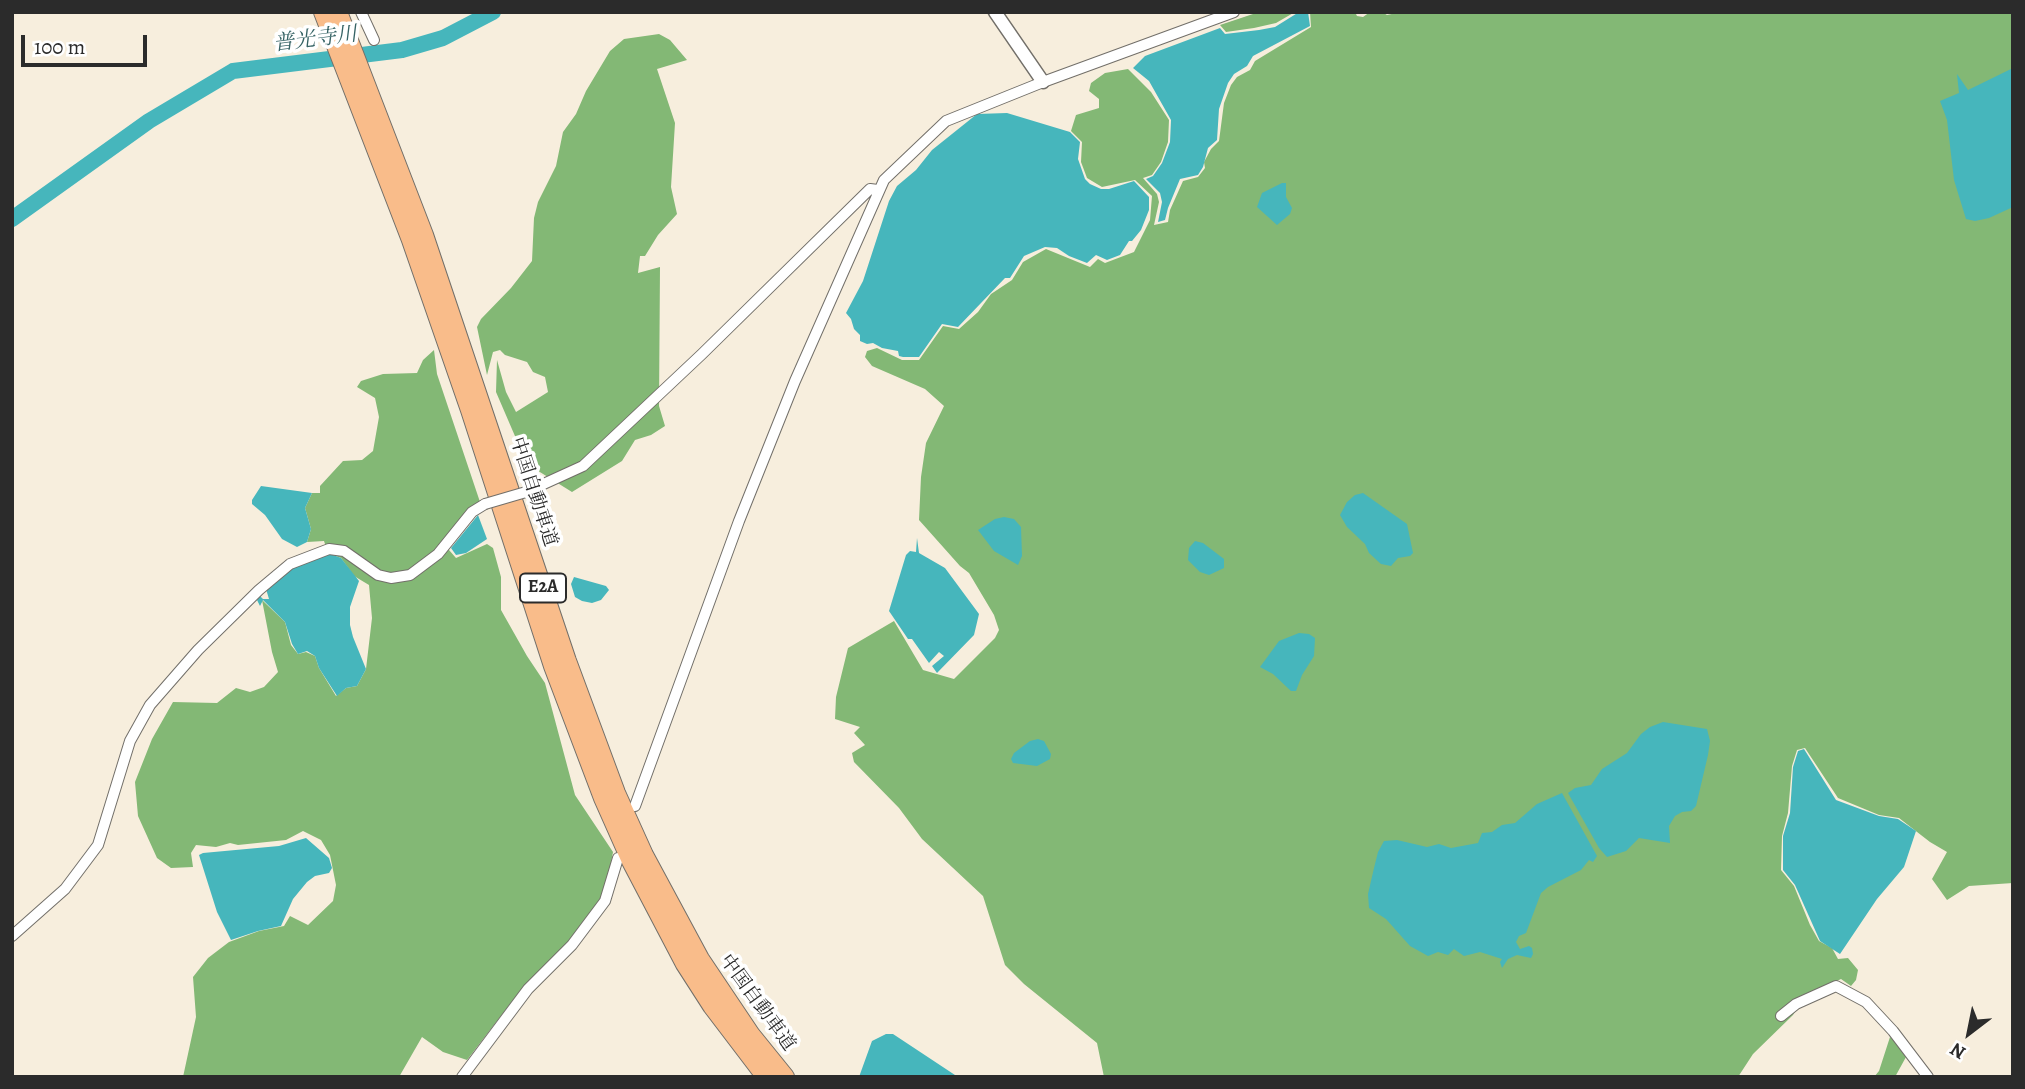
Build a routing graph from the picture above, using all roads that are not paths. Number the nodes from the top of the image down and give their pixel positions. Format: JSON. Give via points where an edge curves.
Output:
{"nodes":[{"id":1,"x":323,"y":12,"type":"edge"},
{"id":2,"x":338,"y":12,"type":"edge"},
{"id":3,"x":361,"y":12,"type":"edge"},
{"id":4,"x":995,"y":12,"type":"edge"},
{"id":5,"x":1234,"y":12,"type":"edge"},
{"id":6,"x":339,"y":34,"type":"junction"},
{"id":7,"x":374,"y":40,"type":"dead end"},
{"id":8,"x":353,"y":70,"type":"junction"},
{"id":9,"x":1043,"y":82,"type":"junction"},
{"id":10,"x":878,"y":190,"type":"junction"},
{"id":11,"x":635,"y":806,"type":"dead end"},
{"id":12,"x":618,"y":858,"type":"dead end"},
{"id":13,"x":12,"y":936,"type":"edge"},
{"id":14,"x":1781,"y":1016,"type":"dead end"},
{"id":15,"x":462,"y":1077,"type":"edge"},
{"id":16,"x":766,"y":1077,"type":"edge"},
{"id":17,"x":785,"y":1077,"type":"edge"},
{"id":18,"x":1928,"y":1077,"type":"edge"}],
"edges":[{"from":1,"to":6,"type":"highway","name":"中国自動車道","number":"E2A"},
{"from":2,"to":6,"type":"highway","name":"中国自動車道","number":"E2A"},
{"from":3,"to":7,"type":"street"},
{"from":4,"to":9,"type":"street"},
{"from":5,"to":9,"type":"street"},
{"from":6,"to":8,"type":"highway","name":"中国自動車道","number":"E2A"},
{"from":8,"to":16,"type":"highway","name":"中国自動車道","number":"E2A","via":[[553,666],[603,798],[685,964]]},
{"from":8,"to":17,"type":"highway","name":"中国自動車道","number":"E2A","via":[[450,309],[567,662],[616,793],[700,959]]},
{"from":9,"to":10,"type":"street","via":[[946,121]]},
{"from":10,"to":11,"type":"street","via":[[739,521]]},
{"from":10,"to":13,"type":"street","bridge":true,"via":[[870,188],[583,466],[472,512],[438,554],[410,575],[378,575],[344,551],[329,549],[290,565],[259,590],[150,705],[126,753],[98,845],[65,889]]},
{"from":12,"to":15,"type":"street","via":[[605,901],[572,945],[528,989]]},
{"from":14,"to":18,"type":"street","via":[[1836,986],[1866,1002]]}]}
